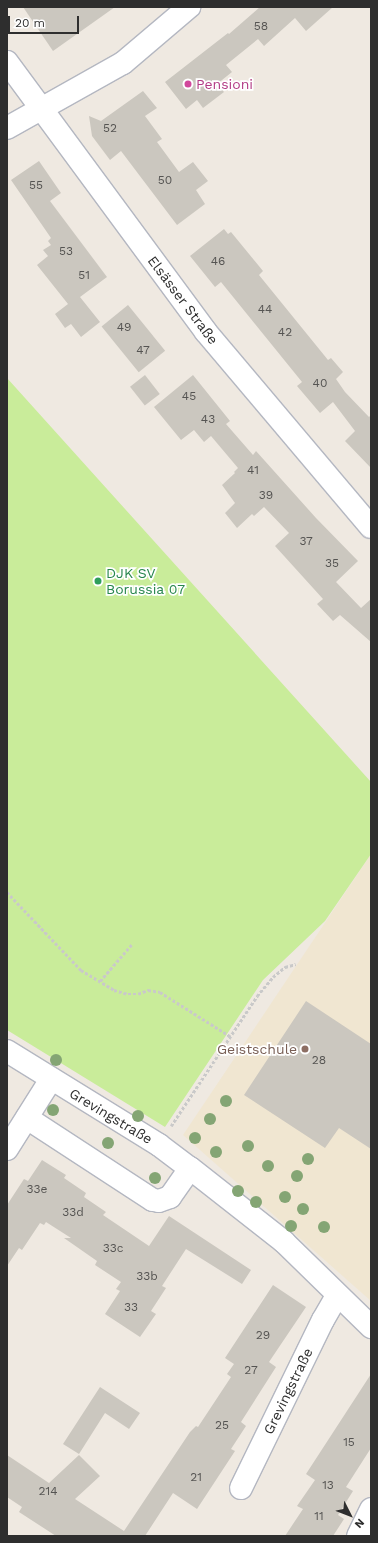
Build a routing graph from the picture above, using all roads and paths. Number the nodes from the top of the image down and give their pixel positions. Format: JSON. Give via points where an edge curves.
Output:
{"nodes":[{"id":1,"x":189,"y":7,"type":"edge"},
{"id":2,"x":7,"y":62,"type":"edge"},
{"id":3,"x":41,"y":110,"type":"junction"},
{"id":4,"x":7,"y":128,"type":"edge"},
{"id":5,"x":369,"y":522,"type":"edge"},
{"id":6,"x":7,"y":892,"type":"edge"},
{"id":7,"x":132,"y":944,"type":"dead end"},
{"id":8,"x":296,"y":964,"type":"dead end"},
{"id":9,"x":100,"y":981,"type":"junction"},
{"id":10,"x":230,"y":1036,"type":"junction"},
{"id":11,"x":7,"y":1051,"type":"edge"},
{"id":12,"x":51,"y":1079,"type":"junction"},
{"id":13,"x":27,"y":1118,"type":"junction"},
{"id":14,"x":159,"y":1145,"type":"junction"},
{"id":15,"x":7,"y":1149,"type":"edge"},
{"id":16,"x":190,"y":1168,"type":"junction"},
{"id":17,"x":337,"y":1296,"type":"junction"},
{"id":18,"x":371,"y":1327,"type":"edge"},
{"id":19,"x":242,"y":1488,"type":"dead end"},
{"id":20,"x":371,"y":1509,"type":"edge"},
{"id":21,"x":358,"y":1536,"type":"edge"}],
"edges":[{"from":1,"to":3,"type":"street","via":[[123,63]]},
{"from":2,"to":3,"type":"street","name":"Elsässer Straße"},
{"from":3,"to":4,"type":"street"},
{"from":3,"to":5,"type":"street","name":"Elsässer Straße","via":[[206,332]]},
{"from":6,"to":9,"type":"path","via":[[82,970]]},
{"from":7,"to":9,"type":"path"},
{"from":8,"to":10,"type":"path","via":[[273,977]]},
{"from":9,"to":10,"type":"path","via":[[114,990],[128,994],[148,990],[160,992]]},
{"from":10,"to":14,"type":"path"},
{"from":11,"to":12,"type":"street","name":"Grevingstraße"},
{"from":12,"to":13,"type":"street"},
{"from":12,"to":14,"type":"street","name":"Grevingstraße"},
{"from":13,"to":15,"type":"street"},
{"from":13,"to":16,"type":"street","via":[[153,1200],[159,1201],[170,1197]]},
{"from":14,"to":16,"type":"street","name":"Grevingstraße"},
{"from":16,"to":17,"type":"street","name":"Grevingstraße","via":[[284,1242]]},
{"from":17,"to":18,"type":"street","name":"Grevingstraße"},
{"from":17,"to":19,"type":"street","name":"Grevingstraße"},
{"from":20,"to":21,"type":"street"}]}
